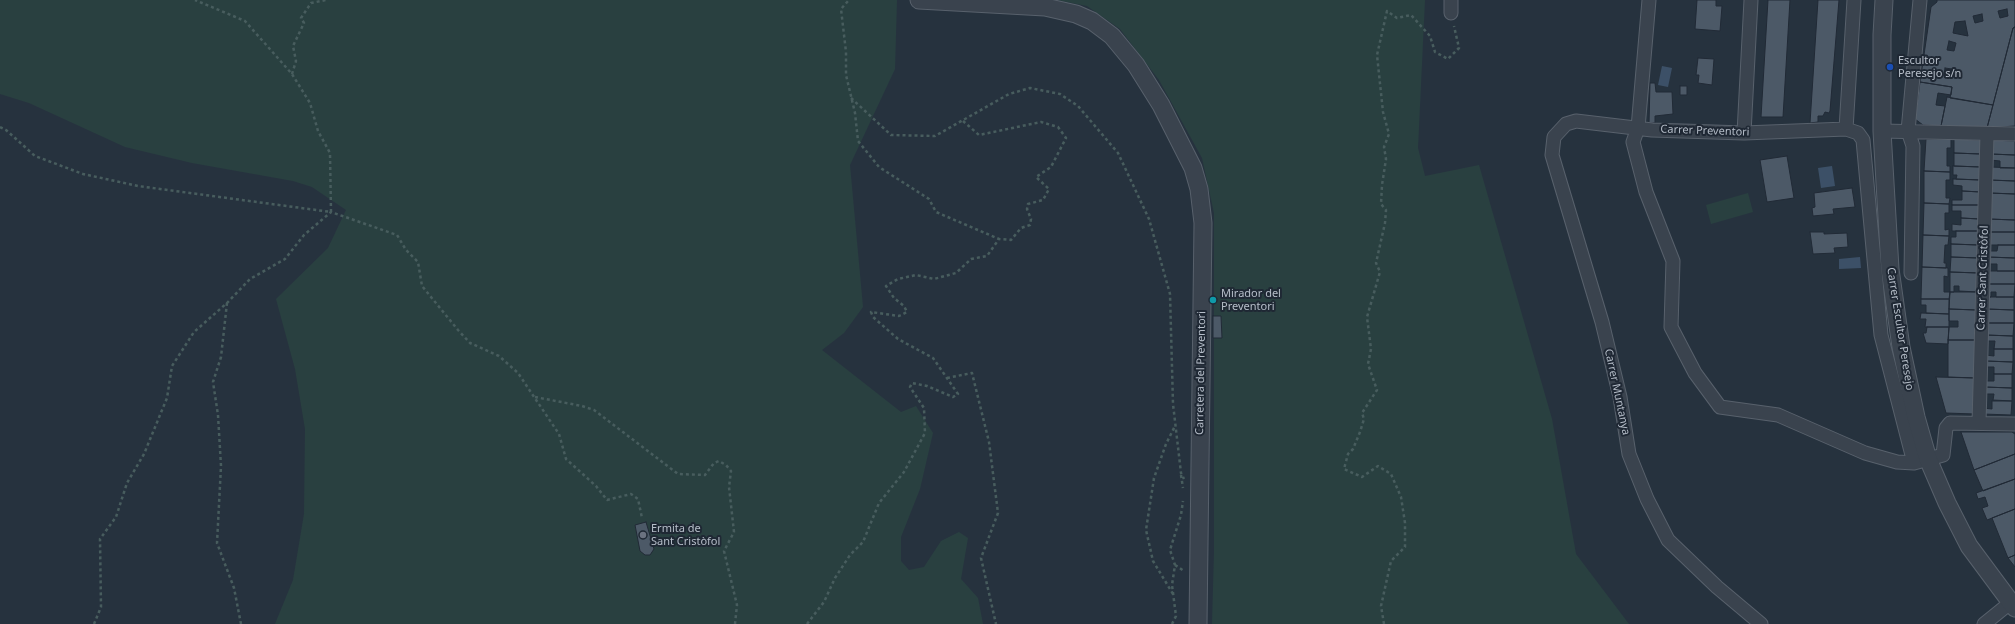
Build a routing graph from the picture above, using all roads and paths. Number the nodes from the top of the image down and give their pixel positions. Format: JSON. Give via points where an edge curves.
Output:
{"nodes":[{"id":1,"x":195,"y":0,"type":"edge"},
{"id":2,"x":326,"y":0,"type":"edge"},
{"id":3,"x":849,"y":0,"type":"edge"},
{"id":4,"x":919,"y":0,"type":"edge"},
{"id":5,"x":1649,"y":0,"type":"edge"},
{"id":6,"x":1751,"y":0,"type":"edge"},
{"id":7,"x":1854,"y":0,"type":"edge"},
{"id":8,"x":1920,"y":0,"type":"edge"},
{"id":9,"x":1888,"y":4,"type":"edge"},
{"id":10,"x":1451,"y":6,"type":"edge"},
{"id":11,"x":292,"y":74,"type":"junction"},
{"id":12,"x":851,"y":97,"type":"junction"},
{"id":13,"x":963,"y":121,"type":"junction"},
{"id":14,"x":1566,"y":124,"type":"joint"},
{"id":15,"x":0,"y":127,"type":"edge"},
{"id":16,"x":1638,"y":128,"type":"junction"},
{"id":17,"x":1852,"y":131,"type":"junction"},
{"id":18,"x":1882,"y":131,"type":"junction"},
{"id":19,"x":1908,"y":132,"type":"junction"},
{"id":20,"x":1744,"y":133,"type":"junction"},
{"id":21,"x":1987,"y":134,"type":"junction"},
{"id":22,"x":2015,"y":134,"type":"edge"},
{"id":23,"x":331,"y":212,"type":"junction"},
{"id":24,"x":999,"y":239,"type":"junction"},
{"id":25,"x":1911,"y":273,"type":"dead end"},
{"id":26,"x":227,"y":303,"type":"junction"},
{"id":27,"x":947,"y":378,"type":"junction"},
{"id":28,"x":534,"y":397,"type":"junction"},
{"id":29,"x":1979,"y":423,"type":"junction"},
{"id":30,"x":2015,"y":424,"type":"edge"},
{"id":31,"x":1175,"y":426,"type":"junction"},
{"id":32,"x":1921,"y":461,"type":"junction"},
{"id":33,"x":1180,"y":474,"type":"junction"},
{"id":34,"x":1199,"y":498,"type":"junction"},
{"id":35,"x":642,"y":518,"type":"dead end"},
{"id":36,"x":1173,"y":594,"type":"junction"},
{"id":37,"x":2013,"y":605,"type":"edge"},
{"id":38,"x":94,"y":624,"type":"edge"},
{"id":39,"x":241,"y":624,"type":"edge"},
{"id":40,"x":736,"y":624,"type":"edge"},
{"id":41,"x":807,"y":624,"type":"edge"},
{"id":42,"x":996,"y":624,"type":"edge"},
{"id":43,"x":1172,"y":624,"type":"edge"},
{"id":44,"x":1198,"y":624,"type":"edge"},
{"id":45,"x":1384,"y":624,"type":"edge"},
{"id":46,"x":1761,"y":624,"type":"edge"},
{"id":47,"x":1984,"y":624,"type":"edge"}],
"edges":[{"from":1,"to":11,"type":"path","via":[[245,21]]},
{"from":2,"to":11,"type":"path","via":[[311,3],[301,18],[304,23],[294,46],[296,61]]},
{"from":3,"to":12,"type":"path","via":[[841,9],[846,75]]},
{"from":4,"to":34,"type":"street","name":"Carretera del Preventori","via":[[1045,7],[1084,16],[1107,32],[1129,55],[1161,105],[1193,168],[1202,211]]},
{"from":5,"to":16,"type":"street"},
{"from":6,"to":20,"type":"street"},
{"from":7,"to":17,"type":"street"},
{"from":8,"to":19,"type":"street","name":"Carrer Escultor Peresejo"},
{"from":9,"to":18,"type":"street","name":"Carrer Escultor Peresejo"},
{"from":10,"to":45,"type":"path","via":[[1459,48],[1448,59],[1435,52],[1430,36],[1411,15],[1397,18],[1387,11],[1377,55],[1383,112],[1389,134],[1384,146],[1386,159],[1381,204],[1386,210],[1386,223],[1376,263],[1380,272],[1368,317],[1371,349],[1368,364],[1377,390],[1362,413],[1364,419],[1360,432],[1348,454],[1344,469],[1362,477],[1378,466],[1391,474],[1401,497],[1405,547],[1391,561],[1381,606]]},
{"from":11,"to":23,"type":"path","via":[[310,103],[318,130],[330,154]]},
{"from":12,"to":13,"type":"path","via":[[891,135],[935,136]]},
{"from":12,"to":24,"type":"path","via":[[858,141],[878,167],[929,199],[936,212]]},
{"from":13,"to":24,"type":"path","via":[[979,135],[1042,122],[1058,128],[1066,138],[1051,166],[1036,177],[1049,189],[1043,200],[1028,204],[1030,225],[1021,228],[1011,240]]},
{"from":13,"to":31,"type":"path","via":[[1009,94],[1030,88],[1046,90],[1060,94],[1078,106],[1118,153],[1149,219],[1170,294]]},
{"from":14,"to":16,"type":"street","name":"Carrer Preventori","via":[[1576,121]]},
{"from":14,"to":46,"type":"street","name":"Carrer Muntanya","via":[[1554,136],[1552,155],[1602,322],[1634,467],[1668,540],[1717,588]]},
{"from":15,"to":23,"type":"path","via":[[35,156],[83,174],[138,186]]},
{"from":16,"to":20,"type":"street","name":"Carrer Preventori"},
{"from":16,"to":32,"type":"street","via":[[1633,142],[1646,192],[1673,261],[1671,326],[1695,373],[1720,407],[1778,416],[1864,453],[1898,462]]},
{"from":17,"to":20,"type":"street","name":"Carrer Preventori"},
{"from":17,"to":32,"type":"street","name":"Carrer Escultor Peresejo","via":[[1863,140],[1881,335]]},
{"from":18,"to":19,"type":"street"},
{"from":18,"to":32,"type":"street","name":"Carrer Escultor Peresejo","via":[[1890,269],[1916,417]]},
{"from":19,"to":21,"type":"street"},
{"from":19,"to":25,"type":"street","name":"Carrer Escultor Peresejo","via":[[1913,146]]},
{"from":21,"to":22,"type":"street"},
{"from":21,"to":29,"type":"street","name":"Carrer Sant Cristòfol"},
{"from":23,"to":26,"type":"path","via":[[304,235],[285,259],[250,278]]},
{"from":23,"to":28,"type":"path","via":[[397,235],[406,250],[418,262],[422,286],[458,330],[470,343],[499,356],[518,373]]},
{"from":24,"to":27,"type":"path","via":[[987,256],[971,258],[956,273],[934,279],[916,275],[898,279],[886,286],[907,312],[898,316],[871,312],[873,317],[898,339],[933,358]]},
{"from":26,"to":38,"type":"path","via":[[194,332],[172,366],[167,398],[147,447],[126,483],[116,517],[100,539],[100,607]]},
{"from":26,"to":39,"type":"path","via":[[221,357],[213,382],[221,466],[217,543],[234,588]]},
{"from":27,"to":41,"type":"path","via":[[958,394],[953,396],[912,383],[910,387],[924,408],[925,433],[904,472],[879,503],[863,542],[850,556],[835,578],[824,602]]},
{"from":27,"to":42,"type":"path","via":[[972,374],[989,442],[998,513],[981,558]]},
{"from":28,"to":35,"type":"path","via":[[559,434],[566,459],[596,486],[607,500],[631,494],[638,499]]},
{"from":28,"to":40,"type":"path","via":[[594,410],[678,474],[705,475],[714,463],[719,461],[726,464],[731,471],[728,487],[734,532],[724,551],[737,605]]},
{"from":29,"to":30,"type":"street"},
{"from":29,"to":32,"type":"street","via":[[1950,423],[1946,428],[1943,455]]},
{"from":31,"to":33,"type":"path"},
{"from":31,"to":36,"type":"path","via":[[1154,478],[1146,530],[1153,560]]},
{"from":32,"to":37,"type":"street","name":"Carrer Escultor Peresejo","via":[[1969,546]]},
{"from":33,"to":34,"type":"path"},
{"from":33,"to":36,"type":"path","via":[[1184,493],[1170,550],[1175,565]]},
{"from":34,"to":44,"type":"street","name":"Carretera del Preventori"},
{"from":36,"to":43,"type":"path","via":[[1176,616]]},
{"from":37,"to":47,"type":"street"}]}
